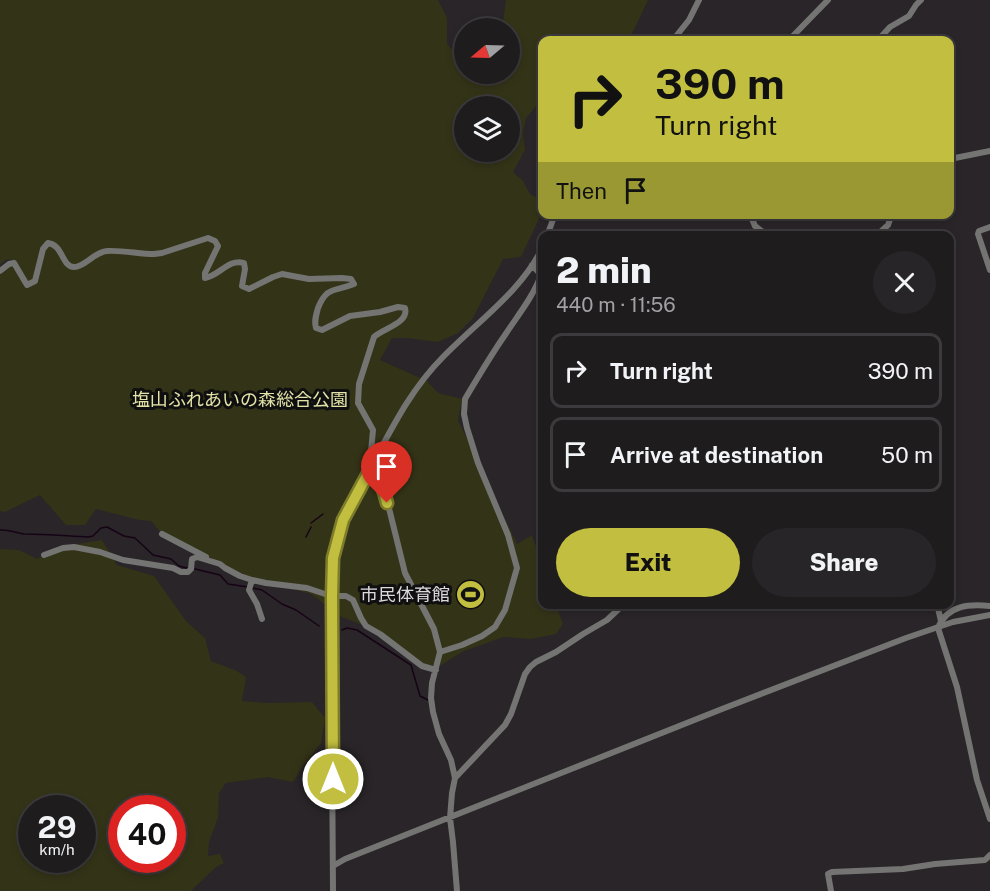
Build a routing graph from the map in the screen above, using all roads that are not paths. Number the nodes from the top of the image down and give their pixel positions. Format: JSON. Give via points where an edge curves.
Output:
{"nodes":[{"id":1,"x":699,"y":0,"type":"edge"},
{"id":2,"x":828,"y":0,"type":"edge"},
{"id":3,"x":921,"y":0,"type":"edge"},
{"id":4,"x":676,"y":36,"type":"edge"},
{"id":5,"x":793,"y":36,"type":"edge"},
{"id":6,"x":882,"y":36,"type":"edge"},
{"id":7,"x":990,"y":151,"type":"edge"},
{"id":8,"x":954,"y":158,"type":"edge"},
{"id":9,"x":752,"y":219,"type":"edge"},
{"id":10,"x":990,"y":227,"type":"edge"},
{"id":11,"x":762,"y":231,"type":"edge"},
{"id":12,"x":538,"y":255,"type":"edge"},
{"id":13,"x":532,"y":265,"type":"junction"},
{"id":14,"x":538,"y":270,"type":"edge"},
{"id":15,"x":990,"y":270,"type":"edge"},
{"id":16,"x":0,"y":271,"type":"edge"},
{"id":17,"x":538,"y":285,"type":"edge"},
{"id":18,"x":376,"y":458,"type":"junction"},
{"id":19,"x":371,"y":468,"type":"junction"},
{"id":20,"x":162,"y":534,"type":"dead end"},
{"id":21,"x":44,"y":555,"type":"dead end"},
{"id":22,"x":220,"y":564,"type":"junction"},
{"id":23,"x":251,"y":584,"type":"junction"},
{"id":24,"x":332,"y":596,"type":"junction"},
{"id":25,"x":990,"y":606,"type":"edge"},
{"id":26,"x":619,"y":609,"type":"edge"},
{"id":27,"x":938,"y":609,"type":"edge"},
{"id":28,"x":990,"y":615,"type":"edge"},
{"id":29,"x":262,"y":619,"type":"dead end"},
{"id":30,"x":939,"y":624,"type":"junction"},
{"id":31,"x":440,"y":652,"type":"junction"},
{"id":32,"x":436,"y":670,"type":"junction"},
{"id":33,"x":455,"y":778,"type":"junction"},
{"id":34,"x":450,"y":818,"type":"junction"},
{"id":35,"x":990,"y":819,"type":"edge"},
{"id":36,"x":990,"y":855,"type":"edge"},
{"id":37,"x":333,"y":866,"type":"junction"},
{"id":38,"x":333,"y":891,"type":"edge"},
{"id":39,"x":457,"y":891,"type":"edge"},
{"id":40,"x":831,"y":891,"type":"edge"}],
"edges":[{"from":1,"to":4,"type":"street"},
{"from":2,"to":5,"type":"street"},
{"from":3,"to":6,"type":"street","via":[[909,16]]},
{"from":7,"to":8,"type":"street"},
{"from":9,"to":11,"type":"street"},
{"from":10,"to":15,"type":"street","via":[[978,234]]},
{"from":12,"to":13,"type":"street"},
{"from":13,"to":14,"type":"street"},
{"from":13,"to":18,"type":"street","via":[[512,291],[421,381]]},
{"from":16,"to":18,"type":"street","via":[[14,263],[27,285],[35,281],[48,243],[56,246],[68,265],[76,267],[106,251],[162,253],[208,238],[218,246],[205,278],[238,261],[245,269],[242,286],[249,289],[282,274],[309,279],[351,279],[354,284],[323,297],[314,323],[316,328],[322,330],[350,316],[398,307],[406,310],[402,321],[374,337],[359,384],[358,403],[373,430],[371,452]]},
{"from":17,"to":31,"type":"street","via":[[464,406],[478,463],[508,535],[517,568],[505,610],[495,627]]},
{"from":18,"to":19,"type":"street"},
{"from":19,"to":24,"type":"street","via":[[340,530],[333,558]]},
{"from":19,"to":31,"type":"street","via":[[384,488],[405,573],[434,629]]},
{"from":20,"to":22,"type":"street"},
{"from":21,"to":22,"type":"street","via":[[74,547],[181,572],[188,572],[192,559],[197,557]]},
{"from":22,"to":23,"type":"street"},
{"from":23,"to":24,"type":"street","via":[[307,588]]},
{"from":23,"to":29,"type":"street"},
{"from":24,"to":32,"type":"street","via":[[352,600],[366,626],[422,666]]},
{"from":24,"to":37,"type":"street"},
{"from":25,"to":30,"type":"street","via":[[954,609]]},
{"from":26,"to":33,"type":"street","via":[[530,667],[505,725]]},
{"from":27,"to":30,"type":"street"},
{"from":28,"to":30,"type":"street"},
{"from":30,"to":34,"type":"street"},
{"from":30,"to":35,"type":"street"},
{"from":31,"to":32,"type":"street"},
{"from":32,"to":33,"type":"street","via":[[432,683],[433,712]]},
{"from":33,"to":34,"type":"street"},
{"from":34,"to":37,"type":"street"},
{"from":34,"to":39,"type":"street"},
{"from":36,"to":40,"type":"street","via":[[985,860],[903,869],[832,872],[828,874]]},
{"from":37,"to":38,"type":"street"}]}
